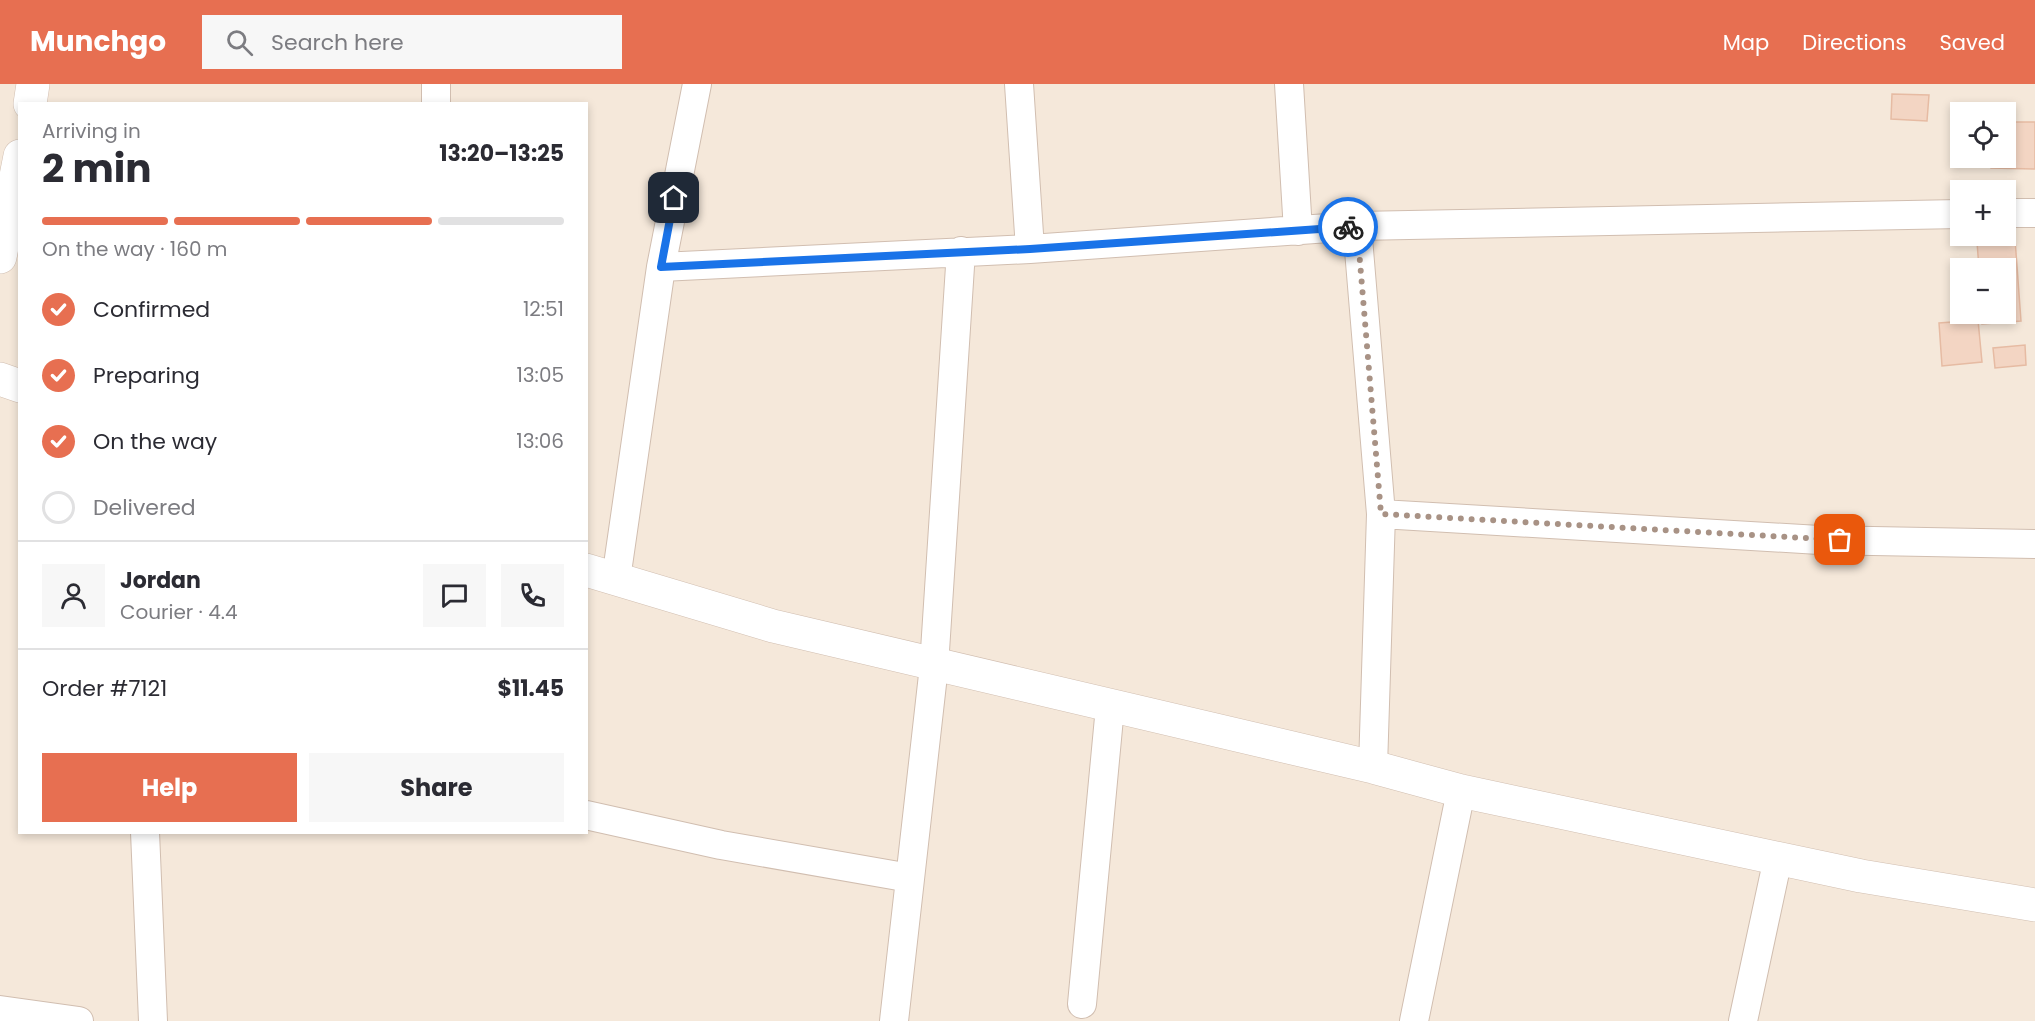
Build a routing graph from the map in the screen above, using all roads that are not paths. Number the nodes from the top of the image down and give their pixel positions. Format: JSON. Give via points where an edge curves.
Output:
{"nodes":[{"id":1,"x":33,"y":84,"type":"edge"},
{"id":2,"x":436,"y":84,"type":"edge"},
{"id":3,"x":697,"y":84,"type":"edge"},
{"id":4,"x":1019,"y":84,"type":"edge"},
{"id":5,"x":1288,"y":84,"type":"edge"},
{"id":6,"x":30,"y":102,"type":"edge"},
{"id":7,"x":436,"y":102,"type":"edge"},
{"id":8,"x":18,"y":166,"type":"edge"},
{"id":9,"x":2016,"y":213,"type":"edge"},
{"id":10,"x":2035,"y":213,"type":"edge"},
{"id":11,"x":1950,"y":214,"type":"edge"},
{"id":12,"x":1357,"y":226,"type":"junction"},
{"id":13,"x":1298,"y":231,"type":"junction"},
{"id":14,"x":1030,"y":249,"type":"junction"},
{"id":15,"x":961,"y":251,"type":"junction"},
{"id":16,"x":0,"y":257,"type":"edge"},
{"id":17,"x":661,"y":267,"type":"junction"},
{"id":18,"x":0,"y":379,"type":"edge"},
{"id":19,"x":18,"y":385,"type":"edge"},
{"id":20,"x":1381,"y":514,"type":"junction"},
{"id":21,"x":2035,"y":544,"type":"edge"},
{"id":22,"x":601,"y":574,"type":"edge"},
{"id":23,"x":934,"y":666,"type":"junction"},
{"id":24,"x":1110,"y":707,"type":"junction"},
{"id":25,"x":1373,"y":767,"type":"junction"},
{"id":26,"x":1461,"y":791,"type":"junction"},
{"id":27,"x":588,"y":815,"type":"edge"},
{"id":28,"x":146,"y":834,"type":"edge"},
{"id":29,"x":1778,"y":858,"type":"junction"},
{"id":30,"x":910,"y":878,"type":"junction"},
{"id":31,"x":2035,"y":905,"type":"edge"},
{"id":32,"x":1082,"y":1004,"type":"dead end"},
{"id":33,"x":0,"y":1010,"type":"edge"},
{"id":34,"x":79,"y":1021,"type":"edge"},
{"id":35,"x":153,"y":1021,"type":"edge"},
{"id":36,"x":894,"y":1021,"type":"edge"},
{"id":37,"x":1414,"y":1021,"type":"edge"},
{"id":38,"x":1743,"y":1021,"type":"edge"}],
"edges":[{"from":1,"to":6,"type":"street"},
{"from":2,"to":7,"type":"street"},
{"from":3,"to":17,"type":"street"},
{"from":4,"to":14,"type":"street"},
{"from":5,"to":13,"type":"street"},
{"from":8,"to":16,"type":"street"},
{"from":9,"to":10,"type":"street"},
{"from":11,"to":12,"type":"street"},
{"from":12,"to":13,"type":"street"},
{"from":12,"to":20,"type":"street"},
{"from":13,"to":14,"type":"street"},
{"from":14,"to":15,"type":"street"},
{"from":15,"to":17,"type":"street"},
{"from":15,"to":23,"type":"street"},
{"from":17,"to":22,"type":"street"},
{"from":18,"to":19,"type":"street"},
{"from":20,"to":21,"type":"street","via":[[1819,540]]},
{"from":20,"to":25,"type":"street"},
{"from":22,"to":23,"type":"street","via":[[773,626]]},
{"from":23,"to":24,"type":"street"},
{"from":23,"to":30,"type":"street"},
{"from":24,"to":25,"type":"street"},
{"from":24,"to":32,"type":"street"},
{"from":25,"to":26,"type":"street"},
{"from":26,"to":29,"type":"street"},
{"from":26,"to":37,"type":"street"},
{"from":27,"to":30,"type":"street","via":[[721,846]]},
{"from":28,"to":35,"type":"street"},
{"from":29,"to":31,"type":"street"},
{"from":29,"to":38,"type":"street"},
{"from":30,"to":36,"type":"street"},
{"from":33,"to":34,"type":"street"}]}
